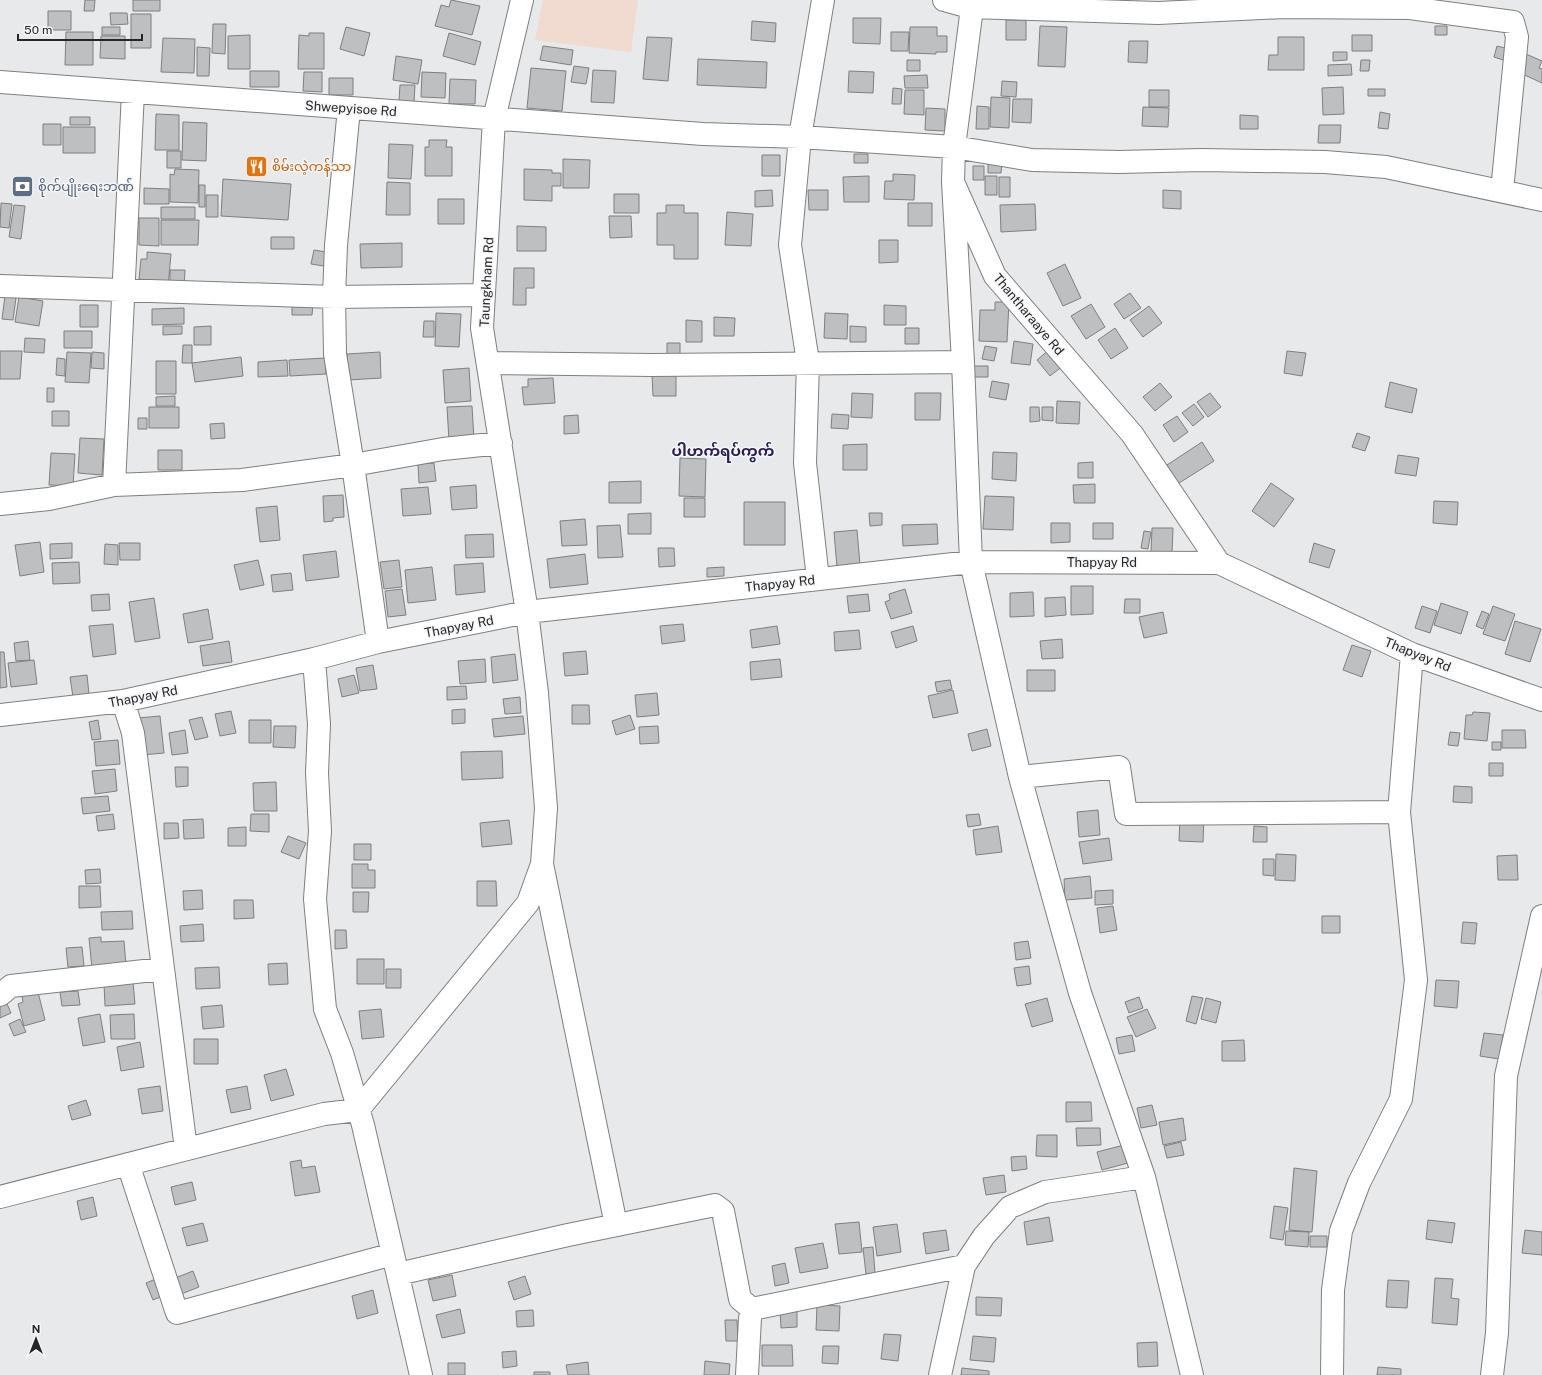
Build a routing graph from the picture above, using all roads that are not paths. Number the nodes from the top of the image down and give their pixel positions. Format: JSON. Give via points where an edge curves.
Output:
{"nodes":[{"id":1,"x":522,"y":0,"type":"edge"},
{"id":2,"x":823,"y":0,"type":"edge"},
{"id":3,"x":944,"y":0,"type":"edge"},
{"id":4,"x":973,"y":4,"type":"edge"},
{"id":5,"x":1220,"y":5,"type":"edge"},
{"id":6,"x":0,"y":82,"type":"edge"},
{"id":7,"x":133,"y":92,"type":"junction"},
{"id":8,"x":349,"y":108,"type":"junction"},
{"id":9,"x":494,"y":119,"type":"junction"},
{"id":10,"x":800,"y":137,"type":"junction"},
{"id":11,"x":954,"y":147,"type":"junction"},
{"id":12,"x":953,"y":182,"type":"junction"},
{"id":13,"x":1502,"y":192,"type":"junction"},
{"id":14,"x":1542,"y":200,"type":"edge"},
{"id":15,"x":0,"y":286,"type":"edge"},
{"id":16,"x":124,"y":291,"type":"junction"},
{"id":17,"x":484,"y":294,"type":"junction"},
{"id":18,"x":334,"y":297,"type":"junction"},
{"id":19,"x":808,"y":362,"type":"junction"},
{"id":20,"x":963,"y":362,"type":"junction"},
{"id":21,"x":488,"y":363,"type":"junction"},
{"id":22,"x":501,"y":443,"type":"junction"},
{"id":23,"x":353,"y":465,"type":"junction"},
{"id":24,"x":114,"y":485,"type":"junction"},
{"id":25,"x":0,"y":504,"type":"edge"},
{"id":26,"x":971,"y":562,"type":"junction"},
{"id":27,"x":1219,"y":563,"type":"junction"},
{"id":28,"x":818,"y":579,"type":"junction"},
{"id":29,"x":527,"y":612,"type":"junction"},
{"id":30,"x":378,"y":642,"type":"junction"},
{"id":31,"x":1412,"y":654,"type":"junction"},
{"id":32,"x":314,"y":659,"type":"junction"},
{"id":33,"x":1542,"y":700,"type":"edge"},
{"id":34,"x":123,"y":701,"type":"junction"},
{"id":35,"x":0,"y":715,"type":"edge"},
{"id":36,"x":1020,"y":777,"type":"junction"},
{"id":37,"x":1399,"y":812,"type":"junction"},
{"id":38,"x":542,"y":864,"type":"junction"},
{"id":39,"x":1542,"y":916,"type":"edge"},
{"id":40,"x":162,"y":969,"type":"junction"},
{"id":41,"x":0,"y":995,"type":"edge"},
{"id":42,"x":358,"y":1110,"type":"junction"},
{"id":43,"x":186,"y":1149,"type":"junction"},
{"id":44,"x":128,"y":1164,"type":"junction"},
{"id":45,"x":1144,"y":1177,"type":"junction"},
{"id":46,"x":0,"y":1197,"type":"edge"},
{"id":47,"x":616,"y":1225,"type":"junction"},
{"id":48,"x":395,"y":1264,"type":"junction"},
{"id":49,"x":964,"y":1266,"type":"junction"},
{"id":50,"x":752,"y":1309,"type":"junction"},
{"id":51,"x":421,"y":1375,"type":"edge"},
{"id":52,"x":747,"y":1375,"type":"edge"},
{"id":53,"x":940,"y":1375,"type":"edge"},
{"id":54,"x":1192,"y":1375,"type":"edge"},
{"id":55,"x":1332,"y":1375,"type":"edge"},
{"id":56,"x":1492,"y":1375,"type":"edge"}],
"edges":[{"from":1,"to":9,"type":"street","name":"Taungkham Rd"},
{"from":2,"to":10,"type":"street"},
{"from":3,"to":4,"type":"street"},
{"from":4,"to":5,"type":"street","via":[[1158,13]]},
{"from":4,"to":11,"type":"street","name":"Thantharaaye Rd"},
{"from":5,"to":13,"type":"street","via":[[1410,8],[1513,22],[1516,37]]},
{"from":6,"to":7,"type":"street","name":"Shwepyisoe Rd"},
{"from":7,"to":8,"type":"street","name":"Shwepyisoe Rd"},
{"from":7,"to":16,"type":"street"},
{"from":8,"to":9,"type":"street","name":"Shwepyisoe Rd"},
{"from":8,"to":18,"type":"street","via":[[336,244]]},
{"from":9,"to":10,"type":"street","name":"Shwepyisoe Rd","via":[[703,134]]},
{"from":9,"to":17,"type":"street","name":"Taungkham Rd"},
{"from":10,"to":11,"type":"street","name":"Shwepyisoe Rd"},
{"from":10,"to":19,"type":"street","via":[[790,245]]},
{"from":11,"to":12,"type":"street","name":"Thantharaaye Rd"},
{"from":11,"to":13,"type":"street","name":"Shwepyisoe Rd","via":[[1032,160],[1325,162],[1386,167]]},
{"from":12,"to":20,"type":"street"},
{"from":12,"to":27,"type":"street","name":"Thantharaaye Rd","via":[[995,276],[1132,434]]},
{"from":13,"to":14,"type":"street","name":"Shwepyisoe Rd"},
{"from":15,"to":16,"type":"street"},
{"from":16,"to":18,"type":"street"},
{"from":16,"to":24,"type":"street"},
{"from":17,"to":18,"type":"street"},
{"from":17,"to":21,"type":"street","name":"Taungkham Rd","via":[[482,328]]},
{"from":18,"to":23,"type":"street","via":[[335,354]]},
{"from":19,"to":20,"type":"street"},
{"from":19,"to":21,"type":"street","via":[[652,365]]},
{"from":19,"to":28,"type":"street","via":[[805,463]]},
{"from":20,"to":26,"type":"street"},
{"from":21,"to":22,"type":"street","name":"Taungkham Rd"},
{"from":22,"to":23,"type":"street","via":[[443,449]]},
{"from":22,"to":29,"type":"street","name":"Taungkham Rd"},
{"from":23,"to":24,"type":"street","via":[[242,480]]},
{"from":23,"to":30,"type":"street"},
{"from":24,"to":25,"type":"street","via":[[49,500]]},
{"from":26,"to":27,"type":"street","name":"Thapyay Rd"},
{"from":26,"to":28,"type":"street","name":"Thapyay Rd"},
{"from":26,"to":36,"type":"street"},
{"from":27,"to":31,"type":"street","name":"Thapyay Rd"},
{"from":28,"to":29,"type":"street","name":"Thapyay Rd"},
{"from":29,"to":30,"type":"street","name":"Thapyay Rd"},
{"from":29,"to":38,"type":"street","name":"Taungkham Rd","via":[[537,693],[546,808]]},
{"from":30,"to":32,"type":"street","name":"Thapyay Rd"},
{"from":31,"to":33,"type":"street","name":"Thapyay Rd"},
{"from":31,"to":37,"type":"street"},
{"from":32,"to":34,"type":"street","name":"Thapyay Rd"},
{"from":32,"to":42,"type":"street","via":[[319,724],[317,773],[320,831],[315,899],[319,957],[325,1009],[342,1053]]},
{"from":34,"to":35,"type":"street","name":"Thapyay Rd"},
{"from":34,"to":40,"type":"street","via":[[133,733]]},
{"from":36,"to":37,"type":"street","via":[[1120,767],[1126,814]]},
{"from":36,"to":45,"type":"street","via":[[1080,993]]},
{"from":37,"to":55,"type":"street","via":[[1416,980],[1401,1098],[1359,1183],[1341,1231],[1333,1290]]},
{"from":38,"to":42,"type":"street","via":[[528,903]]},
{"from":38,"to":47,"type":"street"},
{"from":39,"to":56,"type":"street","via":[[1506,1076],[1497,1333]]},
{"from":40,"to":41,"type":"street","via":[[11,986]]},
{"from":40,"to":43,"type":"street"},
{"from":42,"to":43,"type":"street","via":[[324,1114]]},
{"from":42,"to":48,"type":"street"},
{"from":43,"to":44,"type":"street"},
{"from":44,"to":46,"type":"street"},
{"from":44,"to":48,"type":"street","via":[[177,1313]]},
{"from":45,"to":49,"type":"street","via":[[1045,1192],[1010,1206],[984,1236]]},
{"from":45,"to":54,"type":"street"},
{"from":47,"to":48,"type":"street"},
{"from":47,"to":50,"type":"street","via":[[715,1205],[723,1211],[740,1299]]},
{"from":48,"to":51,"type":"street"},
{"from":49,"to":50,"type":"street"},
{"from":49,"to":53,"type":"street"},
{"from":50,"to":52,"type":"street"}]}
